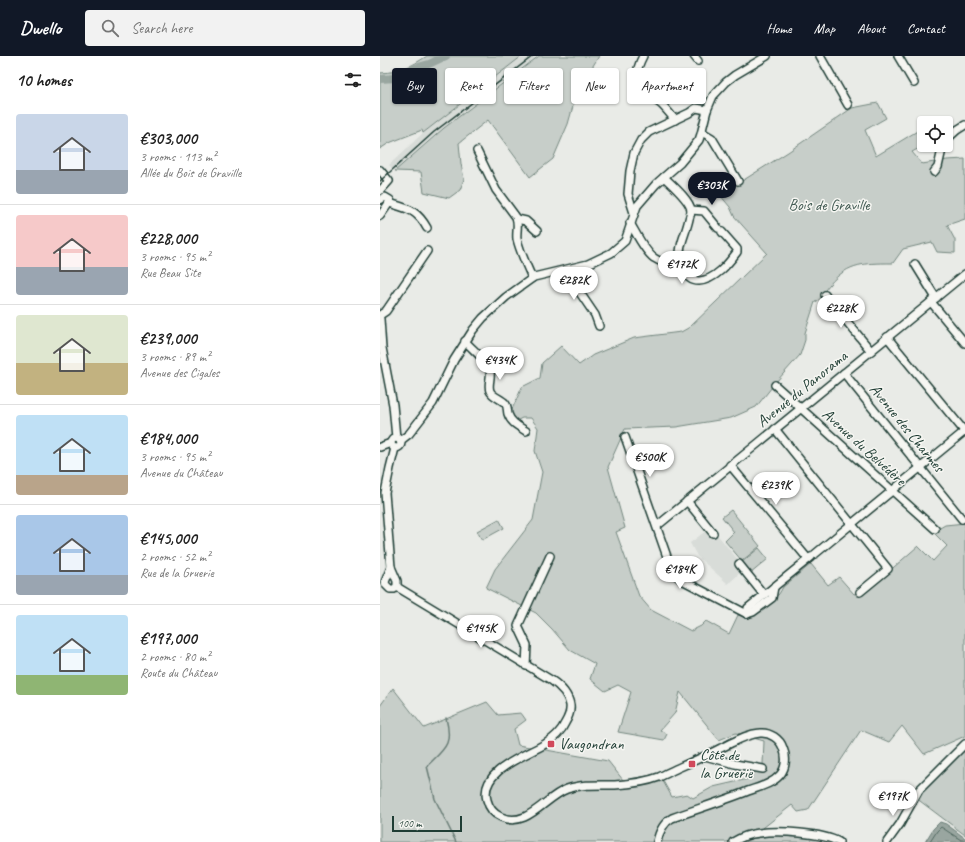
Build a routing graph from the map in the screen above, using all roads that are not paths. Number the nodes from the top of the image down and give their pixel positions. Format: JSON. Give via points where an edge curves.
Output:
{"nodes":[{"id":1,"x":643,"y":56,"type":"edge"},
{"id":2,"x":767,"y":56,"type":"edge"},
{"id":3,"x":820,"y":56,"type":"edge"},
{"id":4,"x":898,"y":56,"type":"edge"},
{"id":5,"x":914,"y":83,"type":"dead end"},
{"id":6,"x":848,"y":105,"type":"dead end"},
{"id":7,"x":707,"y":110,"type":"junction"},
{"id":8,"x":675,"y":120,"type":"junction"},
{"id":9,"x":965,"y":125,"type":"edge"},
{"id":10,"x":702,"y":132,"type":"junction"},
{"id":11,"x":953,"y":134,"type":"edge"},
{"id":12,"x":477,"y":151,"type":"dead end"},
{"id":13,"x":941,"y":152,"type":"edge"},
{"id":14,"x":380,"y":170,"type":"edge"},
{"id":15,"x":934,"y":172,"type":"dead end"},
{"id":16,"x":664,"y":177,"type":"junction"},
{"id":17,"x":738,"y":180,"type":"dead end"},
{"id":18,"x":380,"y":191,"type":"edge"},
{"id":19,"x":380,"y":200,"type":"edge"},
{"id":20,"x":389,"y":203,"type":"junction"},
{"id":21,"x":691,"y":210,"type":"junction"},
{"id":22,"x":634,"y":213,"type":"junction"},
{"id":23,"x":380,"y":216,"type":"edge"},
{"id":24,"x":517,"y":219,"type":"junction"},
{"id":25,"x":630,"y":223,"type":"junction"},
{"id":26,"x":427,"y":228,"type":"dead end"},
{"id":27,"x":537,"y":232,"type":"dead end"},
{"id":28,"x":428,"y":251,"type":"dead end"},
{"id":29,"x":915,"y":264,"type":"dead end"},
{"id":30,"x":682,"y":266,"type":"junction"},
{"id":31,"x":570,"y":269,"type":"junction"},
{"id":32,"x":965,"y":274,"type":"edge"},
{"id":33,"x":532,"y":278,"type":"junction"},
{"id":34,"x":825,"y":295,"type":"dead end"},
{"id":35,"x":934,"y":300,"type":"junction"},
{"id":36,"x":380,"y":315,"type":"edge"},
{"id":37,"x":380,"y":319,"type":"edge"},
{"id":38,"x":599,"y":326,"type":"dead end"},
{"id":39,"x":887,"y":338,"type":"junction"},
{"id":40,"x":465,"y":342,"type":"junction"},
{"id":41,"x":965,"y":343,"type":"edge"},
{"id":42,"x":871,"y":351,"type":"junction"},
{"id":43,"x":844,"y":373,"type":"junction"},
{"id":44,"x":775,"y":385,"type":"dead end"},
{"id":45,"x":801,"y":408,"type":"junction"},
{"id":46,"x":775,"y":429,"type":"junction"},
{"id":47,"x":526,"y":431,"type":"dead end"},
{"id":48,"x":965,"y":431,"type":"edge"},
{"id":49,"x":625,"y":437,"type":"dead end"},
{"id":50,"x":396,"y":442,"type":"junction"},
{"id":51,"x":380,"y":447,"type":"edge"},
{"id":52,"x":730,"y":465,"type":"junction"},
{"id":53,"x":921,"y":467,"type":"junction"},
{"id":54,"x":892,"y":490,"type":"junction"},
{"id":55,"x":687,"y":502,"type":"junction"},
{"id":56,"x":962,"y":519,"type":"dead end"},
{"id":57,"x":852,"y":524,"type":"junction"},
{"id":58,"x":657,"y":526,"type":"junction"},
{"id":59,"x":935,"y":529,"type":"dead end"},
{"id":60,"x":713,"y":533,"type":"dead end"},
{"id":61,"x":550,"y":556,"type":"dead end"},
{"id":62,"x":812,"y":557,"type":"junction"},
{"id":63,"x":739,"y":564,"type":"dead end"},
{"id":64,"x":391,"y":567,"type":"junction"},
{"id":65,"x":384,"y":582,"type":"edge"},
{"id":66,"x":397,"y":583,"type":"junction"},
{"id":67,"x":774,"y":588,"type":"junction"},
{"id":68,"x":860,"y":592,"type":"dead end"},
{"id":69,"x":764,"y":595,"type":"junction"},
{"id":70,"x":746,"y":614,"type":"junction"},
{"id":71,"x":526,"y":666,"type":"junction"},
{"id":72,"x":965,"y":744,"type":"edge"},
{"id":73,"x":705,"y":756,"type":"junction"},
{"id":74,"x":763,"y":769,"type":"dead end"},
{"id":75,"x":657,"y":842,"type":"edge"},
{"id":76,"x":733,"y":842,"type":"edge"},
{"id":77,"x":839,"y":842,"type":"edge"},
{"id":78,"x":887,"y":842,"type":"edge"}],
"edges":[{"from":1,"to":8,"type":"street","via":[[637,70],[636,81],[639,88],[663,106]]},
{"from":2,"to":7,"type":"street","via":[[726,82],[713,96]]},
{"from":3,"to":6,"type":"street"},
{"from":4,"to":5,"type":"street"},
{"from":7,"to":8,"type":"street","via":[[696,108]]},
{"from":7,"to":10,"type":"street"},
{"from":8,"to":22,"type":"street","via":[[650,132],[641,140],[634,153],[628,194]]},
{"from":9,"to":11,"type":"street"},
{"from":10,"to":16,"type":"street","via":[[680,163]]},
{"from":10,"to":17,"type":"street","via":[[712,138]]},
{"from":12,"to":24,"type":"street","via":[[496,190]]},
{"from":13,"to":15,"type":"street","via":[[938,167]]},
{"from":14,"to":18,"type":"street","via":[[389,181]]},
{"from":16,"to":21,"type":"street","via":[[688,202]]},
{"from":16,"to":22,"type":"street","via":[[642,200]]},
{"from":19,"to":20,"type":"street","via":[[387,197]]},
{"from":20,"to":23,"type":"street"},
{"from":20,"to":26,"type":"street","via":[[414,211],[422,218]]},
{"from":21,"to":30,"type":"street","via":[[680,247],[679,260]]},
{"from":21,"to":30,"type":"street","via":[[704,211],[737,252],[710,279],[694,281],[685,274]]},
{"from":22,"to":25,"type":"street"},
{"from":24,"to":27,"type":"street","via":[[526,221]]},
{"from":24,"to":33,"type":"street","via":[[518,244]]},
{"from":25,"to":30,"type":"street","via":[[655,258]]},
{"from":25,"to":31,"type":"street","via":[[625,241],[611,253]]},
{"from":28,"to":36,"type":"street","via":[[386,311]]},
{"from":29,"to":35,"type":"street"},
{"from":31,"to":33,"type":"street"},
{"from":31,"to":38,"type":"street","via":[[574,284],[595,315]]},
{"from":32,"to":35,"type":"street","name":"Avenue du Panorama"},
{"from":33,"to":40,"type":"street","via":[[483,318]]},
{"from":34,"to":42,"type":"street"},
{"from":35,"to":39,"type":"street","name":"Avenue du Panorama"},
{"from":35,"to":41,"type":"street"},
{"from":37,"to":50,"type":"street"},
{"from":39,"to":42,"type":"street","name":"Avenue du Panorama"},
{"from":39,"to":48,"type":"street"},
{"from":40,"to":47,"type":"street","via":[[489,368],[491,393],[507,406],[514,424]]},
{"from":40,"to":50,"type":"street","via":[[433,403],[409,434]]},
{"from":42,"to":43,"type":"street","name":"Avenue du Panorama"},
{"from":43,"to":45,"type":"street","name":"Avenue du Panorama"},
{"from":43,"to":53,"type":"street","name":"Avenue des Charmes"},
{"from":44,"to":45,"type":"street","name":"Avenue du Belvédère"},
{"from":45,"to":46,"type":"street","name":"Avenue du Panorama"},
{"from":45,"to":54,"type":"street","name":"Avenue du Belvédère"},
{"from":46,"to":52,"type":"street","name":"Avenue du Panorama"},
{"from":46,"to":57,"type":"street"},
{"from":48,"to":53,"type":"street"},
{"from":49,"to":58,"type":"street"},
{"from":50,"to":51,"type":"street"},
{"from":50,"to":64,"type":"street","via":[[385,493]]},
{"from":52,"to":55,"type":"street","name":"Avenue du Panorama"},
{"from":52,"to":62,"type":"street"},
{"from":53,"to":54,"type":"street"},
{"from":53,"to":56,"type":"street","name":"Avenue des Charmes"},
{"from":54,"to":57,"type":"street"},
{"from":54,"to":59,"type":"street","name":"Avenue du Belvédère"},
{"from":55,"to":58,"type":"street","name":"Avenue du Panorama"},
{"from":55,"to":60,"type":"street"},
{"from":57,"to":62,"type":"street"},
{"from":57,"to":68,"type":"street","via":[[888,569]]},
{"from":58,"to":70,"type":"street","via":[[675,574]]},
{"from":61,"to":71,"type":"street","via":[[518,626],[527,645]]},
{"from":62,"to":67,"type":"street"},
{"from":63,"to":69,"type":"street"},
{"from":64,"to":65,"type":"street"},
{"from":64,"to":66,"type":"street"},
{"from":65,"to":66,"type":"street","via":[[392,577]]},
{"from":65,"to":66,"type":"street","via":[[390,589],[394,589]]},
{"from":66,"to":71,"type":"street"},
{"from":67,"to":69,"type":"street"},
{"from":67,"to":70,"type":"street","via":[[772,598]]},
{"from":69,"to":70,"type":"street","via":[[748,608]]},
{"from":71,"to":73,"type":"street","via":[[558,685],[568,697],[570,709],[563,727],[551,739],[499,770],[489,781],[486,791],[488,804],[501,817],[514,820],[526,817],[552,796],[571,788],[649,780]]},
{"from":72,"to":78,"type":"street","via":[[919,790]]},
{"from":73,"to":74,"type":"street"},
{"from":73,"to":75,"type":"street","via":[[749,735],[762,733],[772,735],[780,742],[785,760],[779,776],[769,783],[668,820],[661,828]]},
{"from":76,"to":77,"type":"street","via":[[751,834],[768,832],[806,834],[827,837]]}]}
